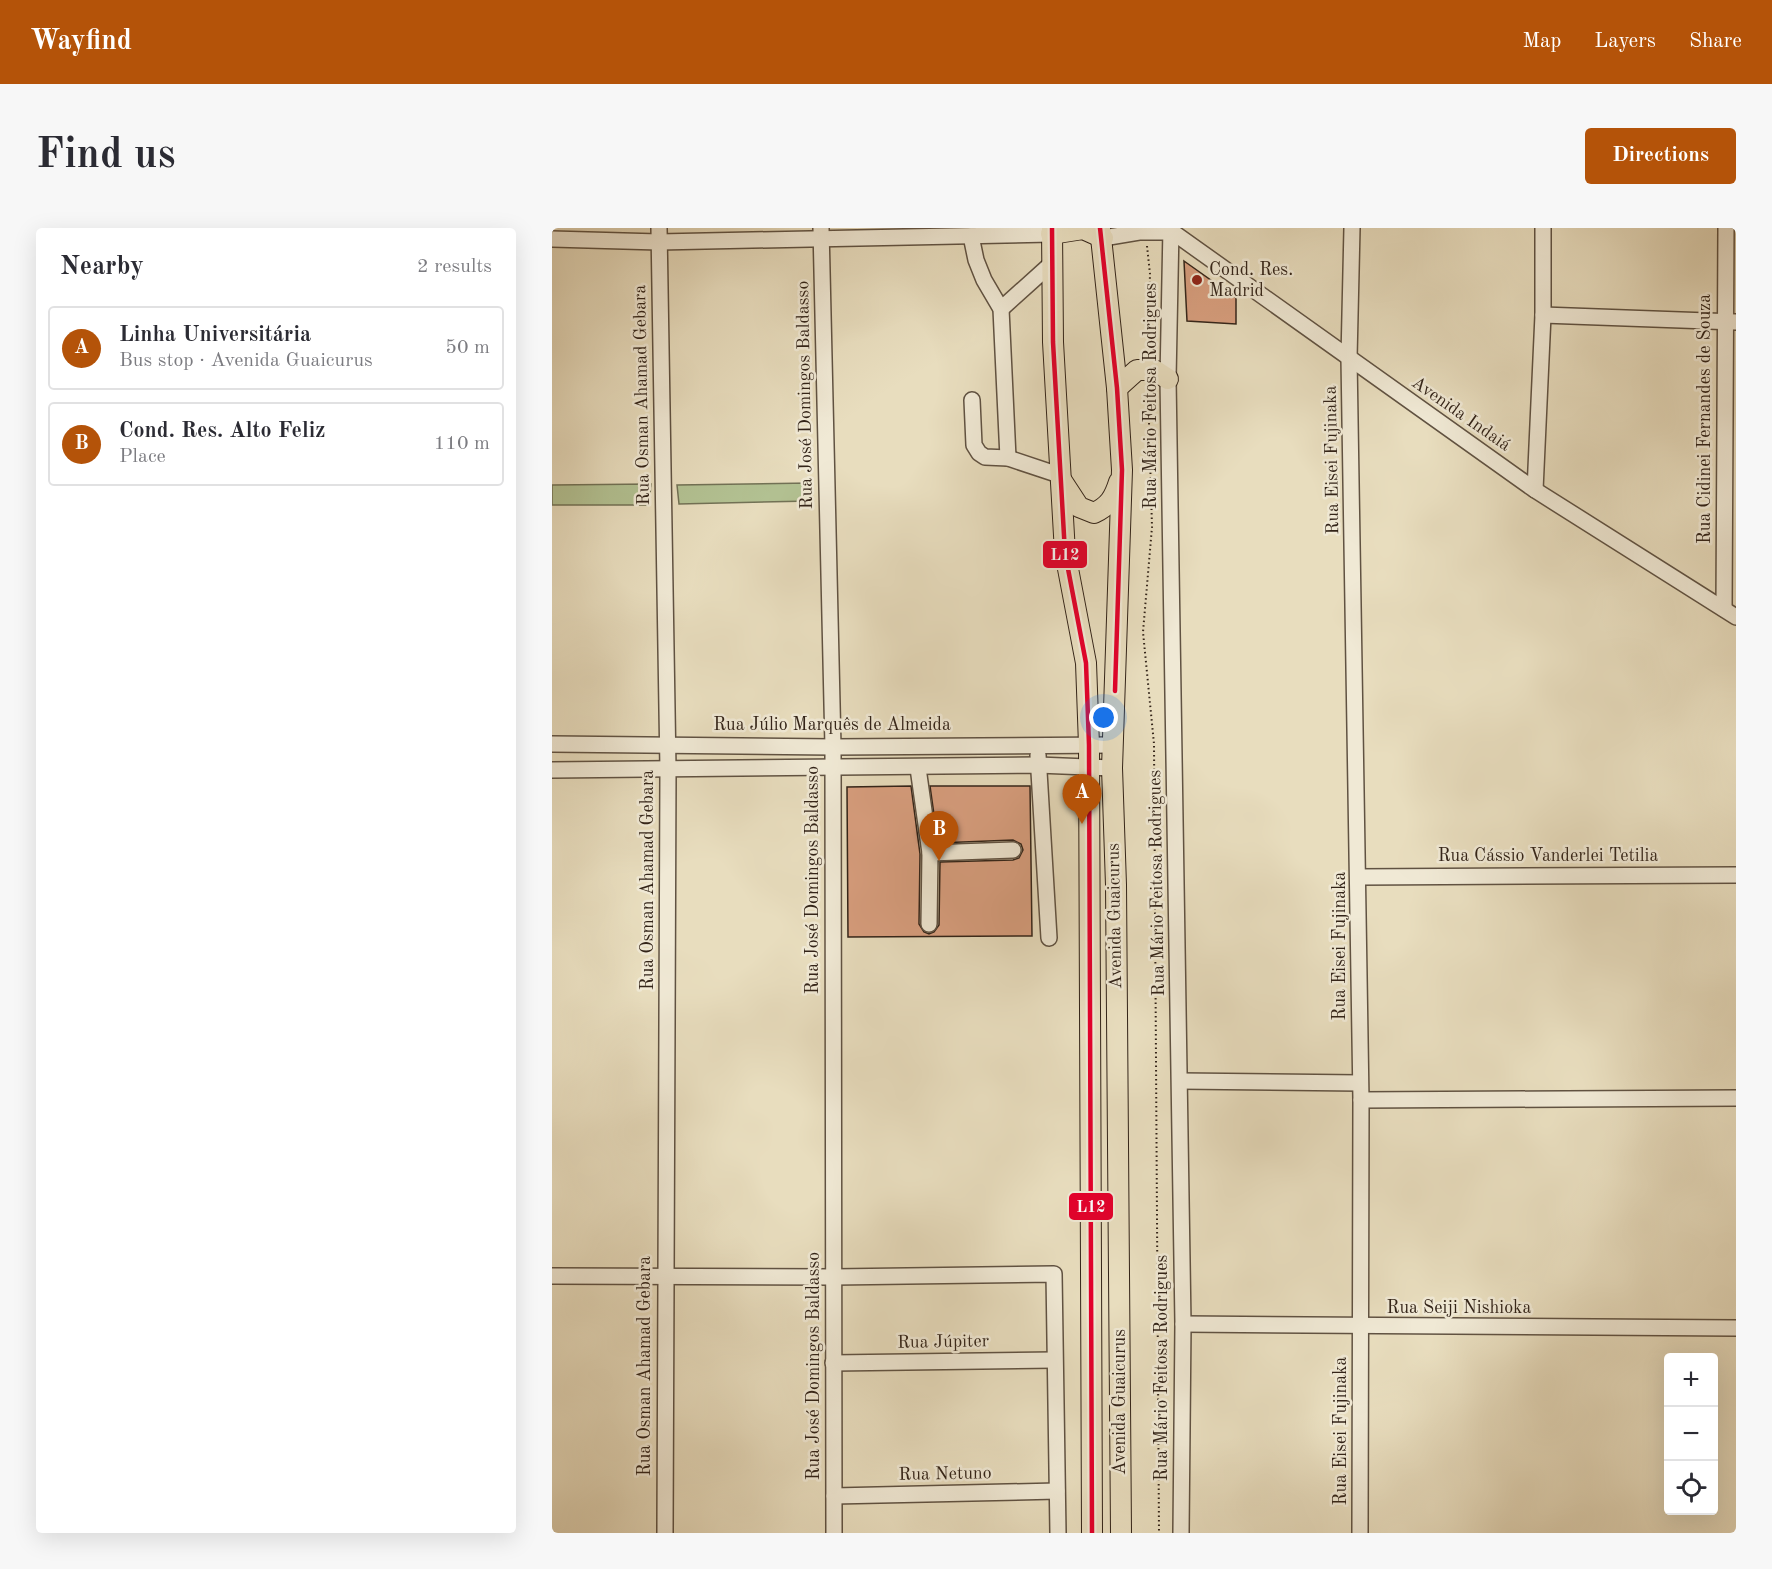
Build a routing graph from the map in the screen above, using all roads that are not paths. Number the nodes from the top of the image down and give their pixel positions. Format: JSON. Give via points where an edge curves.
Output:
{"nodes":[{"id":1,"x":1352,"y":228,"type":"edge"},
{"id":2,"x":1542,"y":228,"type":"edge"},
{"id":3,"x":1726,"y":228,"type":"edge"},
{"id":4,"x":1170,"y":229,"type":"edge"},
{"id":5,"x":1044,"y":232,"type":"edge"},
{"id":6,"x":821,"y":233,"type":"edge"},
{"id":7,"x":1102,"y":233,"type":"edge"},
{"id":8,"x":659,"y":235,"type":"edge"},
{"id":9,"x":971,"y":236,"type":"junction"},
{"id":10,"x":552,"y":239,"type":"edge"},
{"id":11,"x":1052,"y":264,"type":"junction"},
{"id":12,"x":1001,"y":309,"type":"junction"},
{"id":13,"x":1543,"y":315,"type":"junction"},
{"id":14,"x":1730,"y":322,"type":"edge"},
{"id":15,"x":1349,"y":358,"type":"junction"},
{"id":16,"x":1168,"y":379,"type":"junction"},
{"id":17,"x":1117,"y":387,"type":"junction"},
{"id":18,"x":972,"y":400,"type":"dead end"},
{"id":19,"x":1008,"y":458,"type":"junction"},
{"id":20,"x":1122,"y":470,"type":"junction"},
{"id":21,"x":1059,"y":476,"type":"junction"},
{"id":22,"x":1535,"y":490,"type":"junction"},
{"id":23,"x":1730,"y":613,"type":"edge"},
{"id":24,"x":552,"y":744,"type":"edge"},
{"id":25,"x":668,"y":744,"type":"junction"},
{"id":26,"x":1038,"y":745,"type":"junction"},
{"id":27,"x":1089,"y":745,"type":"junction"},
{"id":28,"x":1113,"y":745,"type":"junction"},
{"id":29,"x":832,"y":747,"type":"junction"},
{"id":30,"x":1038,"y":765,"type":"junction"},
{"id":31,"x":832,"y":767,"type":"junction"},
{"id":32,"x":918,"y":768,"type":"junction"},
{"id":33,"x":1088,"y":768,"type":"junction"},
{"id":34,"x":1112,"y":768,"type":"junction"},
{"id":35,"x":668,"y":769,"type":"junction"},
{"id":36,"x":552,"y":770,"type":"edge"},
{"id":37,"x":1013,"y":850,"type":"dead end"},
{"id":38,"x":930,"y":853,"type":"junction"},
{"id":39,"x":1736,"y":874,"type":"edge"},
{"id":40,"x":1359,"y":877,"type":"junction"},
{"id":41,"x":929,"y":924,"type":"dead end"},
{"id":42,"x":1049,"y":938,"type":"dead end"},
{"id":43,"x":1180,"y":1081,"type":"junction"},
{"id":44,"x":1360,"y":1083,"type":"junction"},
{"id":45,"x":1736,"y":1098,"type":"edge"},
{"id":46,"x":1361,"y":1100,"type":"junction"},
{"id":47,"x":552,"y":1276,"type":"edge"},
{"id":48,"x":664,"y":1276,"type":"junction"},
{"id":49,"x":834,"y":1277,"type":"junction"},
{"id":50,"x":1183,"y":1323,"type":"junction"},
{"id":51,"x":1361,"y":1327,"type":"junction"},
{"id":52,"x":1736,"y":1328,"type":"edge"},
{"id":53,"x":1054,"y":1360,"type":"junction"},
{"id":54,"x":833,"y":1363,"type":"junction"},
{"id":55,"x":1057,"y":1491,"type":"junction"},
{"id":56,"x":834,"y":1496,"type":"junction"},
{"id":57,"x":665,"y":1533,"type":"edge"},
{"id":58,"x":834,"y":1533,"type":"edge"},
{"id":59,"x":1058,"y":1533,"type":"edge"},
{"id":60,"x":1092,"y":1533,"type":"edge"},
{"id":61,"x":1121,"y":1533,"type":"edge"},
{"id":62,"x":1181,"y":1533,"type":"edge"},
{"id":63,"x":1360,"y":1533,"type":"edge"}],
"edges":[{"from":1,"to":15,"type":"street","name":"Rua Eisei Fujinaka"},
{"from":2,"to":13,"type":"street"},
{"from":3,"to":14,"type":"street","name":"Rua Cidinei Fernandes de Souza"},
{"from":4,"to":7,"type":"street"},
{"from":4,"to":15,"type":"street","name":"Avenida Indaiá"},
{"from":4,"to":16,"type":"street","name":"Rua Mário Feitosa Rodrigues"},
{"from":5,"to":7,"type":"main road","via":[[1083,229]]},
{"from":5,"to":9,"type":"street"},
{"from":5,"to":11,"type":"main road","name":"Avenida Guaicurus"},
{"from":6,"to":8,"type":"street"},
{"from":6,"to":9,"type":"street"},
{"from":6,"to":29,"type":"street","name":"Rua José Domingos Baldasso"},
{"from":7,"to":17,"type":"main road","name":"Avenida Guaicurus"},
{"from":8,"to":10,"type":"street"},
{"from":8,"to":25,"type":"street","name":"Rua Osman Ahamad Gebara"},
{"from":9,"to":12,"type":"street","via":[[984,280]]},
{"from":11,"to":12,"type":"street"},
{"from":11,"to":21,"type":"main road","name":"Avenida Guaicurus"},
{"from":12,"to":19,"type":"street"},
{"from":13,"to":14,"type":"street"},
{"from":13,"to":22,"type":"street"},
{"from":14,"to":23,"type":"street","name":"Rua Cidinei Fernandes de Souza"},
{"from":15,"to":22,"type":"street","name":"Avenida Indaiá"},
{"from":15,"to":40,"type":"street","name":"Rua Eisei Fujinaka"},
{"from":16,"to":17,"type":"main road","via":[[1154,370],[1137,370]]},
{"from":16,"to":43,"type":"street","name":"Rua Mário Feitosa Rodrigues"},
{"from":17,"to":20,"type":"main road","name":"Avenida Guaicurus"},
{"from":18,"to":19,"type":"street","via":[[974,445],[985,457]]},
{"from":19,"to":21,"type":"street"},
{"from":20,"to":21,"type":"main road","via":[[1115,497],[1094,513],[1079,507]]},
{"from":20,"to":28,"type":"main road","name":"Avenida Guaicurus"},
{"from":21,"to":27,"type":"main road","name":"Avenida Guaicurus","via":[[1065,553],[1086,663]]},
{"from":22,"to":23,"type":"street","name":"Avenida Indaiá"},
{"from":24,"to":25,"type":"street","name":"Rua Júlio Marquês de Almeida"},
{"from":25,"to":29,"type":"street","name":"Rua Júlio Marquês de Almeida"},
{"from":25,"to":35,"type":"street","name":"Rua Osman Ahamad Gebara"},
{"from":26,"to":27,"type":"street","name":"Rua Júlio Marquês de Almeida"},
{"from":26,"to":29,"type":"street","name":"Rua Júlio Marquês de Almeida"},
{"from":26,"to":30,"type":"street"},
{"from":27,"to":28,"type":"street","name":"Rua Júlio Marquês de Almeida"},
{"from":27,"to":33,"type":"main road","name":"Avenida Guaicurus"},
{"from":28,"to":34,"type":"main road","name":"Avenida Guaicurus"},
{"from":29,"to":31,"type":"street","name":"Rua José Domingos Baldasso"},
{"from":30,"to":32,"type":"street"},
{"from":30,"to":33,"type":"street"},
{"from":30,"to":42,"type":"street"},
{"from":31,"to":32,"type":"street"},
{"from":31,"to":35,"type":"street"},
{"from":31,"to":49,"type":"street","name":"Rua José Domingos Baldasso"},
{"from":32,"to":38,"type":"street"},
{"from":33,"to":34,"type":"street"},
{"from":33,"to":60,"type":"main road","name":"Avenida Guaicurus"},
{"from":34,"to":61,"type":"main road","name":"Avenida Guaicurus"},
{"from":35,"to":36,"type":"street"},
{"from":35,"to":48,"type":"street","name":"Rua Osman Ahamad Gebara"},
{"from":37,"to":38,"type":"street"},
{"from":38,"to":41,"type":"street"},
{"from":39,"to":40,"type":"street","name":"Rua Cássio Vanderlei Tetilia"},
{"from":40,"to":44,"type":"street","name":"Rua Eisei Fujinaka"},
{"from":43,"to":44,"type":"street"},
{"from":43,"to":50,"type":"street","name":"Rua Mário Feitosa Rodrigues"},
{"from":44,"to":46,"type":"street","name":"Rua Eisei Fujinaka"},
{"from":45,"to":46,"type":"street"},
{"from":46,"to":51,"type":"street","name":"Rua Eisei Fujinaka"},
{"from":47,"to":48,"type":"street"},
{"from":48,"to":49,"type":"street"},
{"from":48,"to":57,"type":"street","name":"Rua Osman Ahamad Gebara"},
{"from":49,"to":53,"type":"street","via":[[1054,1274]]},
{"from":49,"to":54,"type":"street","name":"Rua José Domingos Baldasso"},
{"from":50,"to":51,"type":"street","name":"Rua Seiji Nishioka"},
{"from":50,"to":62,"type":"street","name":"Rua Mário Feitosa Rodrigues"},
{"from":51,"to":52,"type":"street","name":"Rua Seiji Nishioka"},
{"from":51,"to":63,"type":"street","name":"Rua Eisei Fujinaka"},
{"from":53,"to":54,"type":"street","name":"Rua Júpiter"},
{"from":53,"to":55,"type":"street"},
{"from":54,"to":56,"type":"street","name":"Rua José Domingos Baldasso"},
{"from":55,"to":56,"type":"street","name":"Rua Netuno"},
{"from":55,"to":59,"type":"street"},
{"from":56,"to":58,"type":"street","name":"Rua José Domingos Baldasso"}]}
